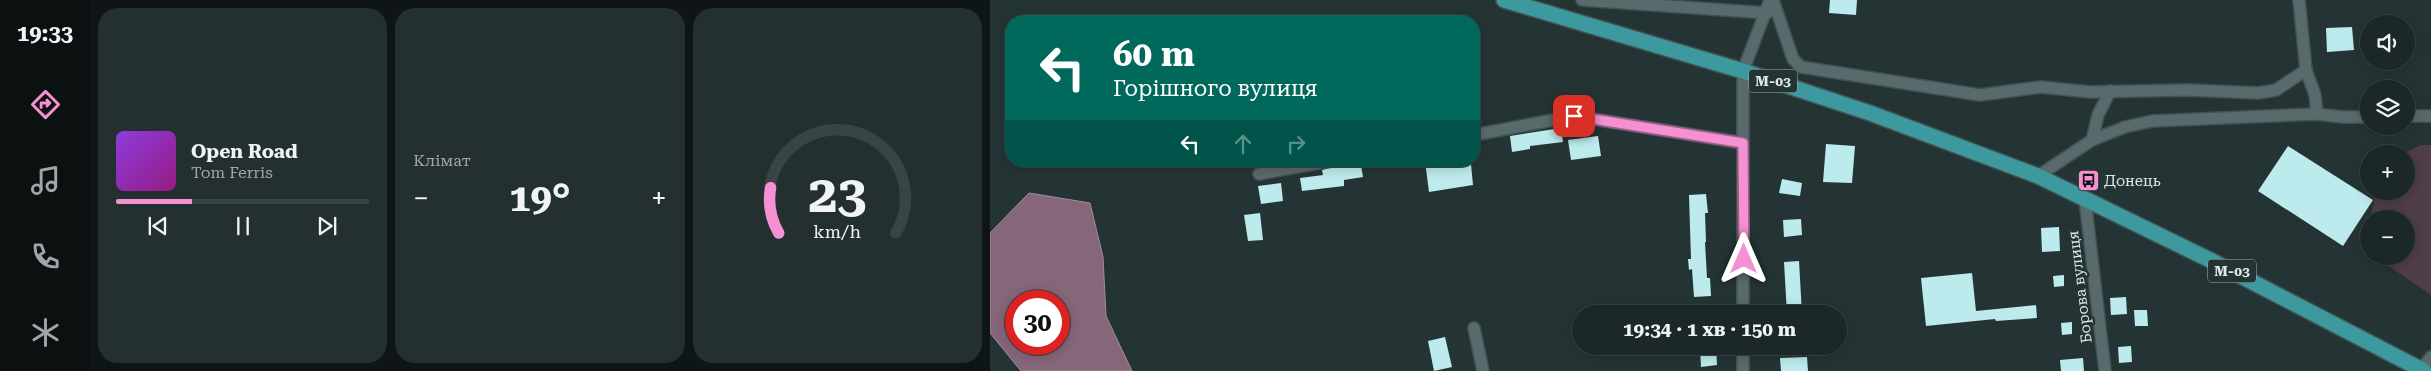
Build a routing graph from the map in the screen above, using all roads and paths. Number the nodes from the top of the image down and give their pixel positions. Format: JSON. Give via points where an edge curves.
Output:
{"nodes":[{"id":1,"x":1504,"y":0,"type":"edge"},
{"id":2,"x":1582,"y":0,"type":"edge"},
{"id":3,"x":1771,"y":0,"type":"edge"},
{"id":4,"x":2299,"y":0,"type":"edge"},
{"id":5,"x":1767,"y":13,"type":"junction"},
{"id":6,"x":2306,"y":70,"type":"junction"},
{"id":7,"x":1743,"y":71,"type":"junction"},
{"id":8,"x":2110,"y":91,"type":"junction"},
{"id":9,"x":2317,"y":114,"type":"junction"},
{"id":10,"x":2415,"y":116,"type":"edge"},
{"id":11,"x":2431,"y":116,"type":"edge"},
{"id":12,"x":2360,"y":117,"type":"edge"},
{"id":13,"x":1480,"y":134,"type":"edge"},
{"id":14,"x":2092,"y":140,"type":"junction"},
{"id":15,"x":1743,"y":143,"type":"junction"},
{"id":16,"x":1297,"y":167,"type":"edge"},
{"id":17,"x":1258,"y":174,"type":"dead end"},
{"id":18,"x":2038,"y":176,"type":"junction"},
{"id":19,"x":2085,"y":199,"type":"junction"},
{"id":20,"x":1744,"y":305,"type":"edge"},
{"id":21,"x":1474,"y":328,"type":"dead end"},
{"id":22,"x":1744,"y":355,"type":"edge"},
{"id":23,"x":2431,"y":357,"type":"edge"},
{"id":24,"x":2421,"y":370,"type":"edge"},
{"id":25,"x":1484,"y":371,"type":"edge"},
{"id":26,"x":1744,"y":371,"type":"edge"},
{"id":27,"x":2105,"y":371,"type":"edge"}],
"edges":[{"from":1,"to":7,"type":"highway","number":"М-03"},
{"from":2,"to":5,"type":"street"},
{"from":3,"to":5,"type":"street"},
{"from":3,"to":8,"type":"street","via":[[1793,59],[1801,67],[1980,95],[2041,86]]},
{"from":4,"to":6,"type":"street"},
{"from":5,"to":7,"type":"street"},
{"from":6,"to":8,"type":"street","via":[[2276,90],[2258,93]]},
{"from":6,"to":9,"type":"street","via":[[2316,95]]},
{"from":7,"to":15,"type":"street"},
{"from":7,"to":18,"type":"highway","number":"М-03","via":[[1870,113]]},
{"from":8,"to":14,"type":"street","via":[[2098,115]]},
{"from":9,"to":12,"type":"street"},
{"from":9,"to":14,"type":"street","via":[[2152,121]]},
{"from":10,"to":11,"type":"street"},
{"from":13,"to":15,"type":"street","via":[[1574,116]]},
{"from":14,"to":18,"type":"street"},
{"from":15,"to":20,"type":"street"},
{"from":16,"to":17,"type":"street"},
{"from":18,"to":19,"type":"highway","number":"М-03"},
{"from":19,"to":24,"type":"highway","number":"М-03"},
{"from":19,"to":27,"type":"street","name":"Борова вулиця"},
{"from":21,"to":25,"type":"street"},
{"from":22,"to":26,"type":"street"},
{"from":23,"to":24,"type":"street"}]}
